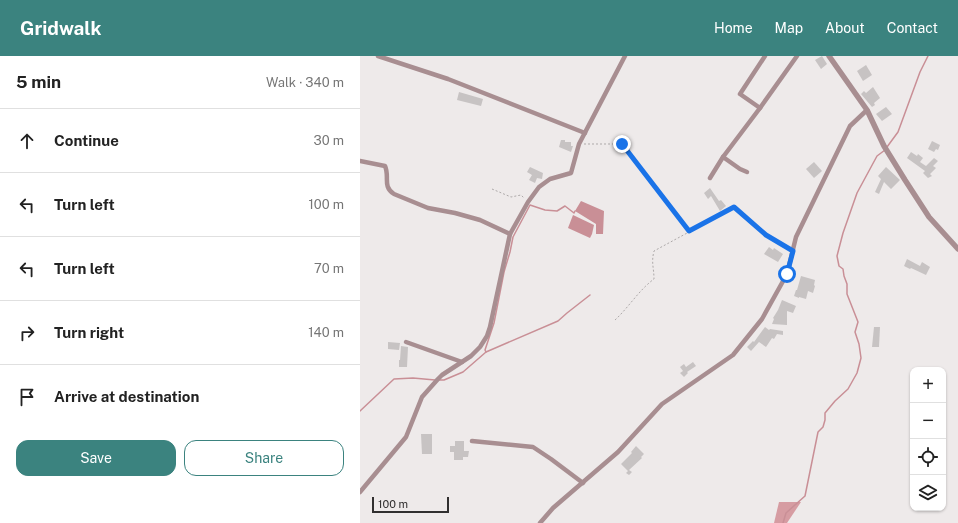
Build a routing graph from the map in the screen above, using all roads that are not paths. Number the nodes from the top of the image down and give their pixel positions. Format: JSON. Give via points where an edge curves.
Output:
{"nodes":[{"id":1,"x":378,"y":56,"type":"edge"},
{"id":2,"x":625,"y":56,"type":"edge"},
{"id":3,"x":765,"y":56,"type":"edge"},
{"id":4,"x":797,"y":56,"type":"edge"},
{"id":5,"x":829,"y":56,"type":"edge"},
{"id":6,"x":760,"y":108,"type":"junction"},
{"id":7,"x":867,"y":110,"type":"junction"},
{"id":8,"x":585,"y":133,"type":"junction"},
{"id":9,"x":723,"y":157,"type":"junction"},
{"id":10,"x":360,"y":161,"type":"edge"},
{"id":11,"x":747,"y":172,"type":"dead end"},
{"id":12,"x":710,"y":178,"type":"dead end"},
{"id":13,"x":510,"y":234,"type":"junction"},
{"id":14,"x":958,"y":250,"type":"edge"},
{"id":15,"x":406,"y":342,"type":"dead end"},
{"id":16,"x":462,"y":362,"type":"junction"},
{"id":17,"x":472,"y":442,"type":"dead end"},
{"id":18,"x":583,"y":483,"type":"junction"},
{"id":19,"x":360,"y":492,"type":"edge"},
{"id":20,"x":540,"y":523,"type":"edge"}],
"edges":[{"from":1,"to":8,"type":"street","via":[[448,79]]},
{"from":2,"to":8,"type":"street"},
{"from":3,"to":6,"type":"street","via":[[740,94]]},
{"from":4,"to":6,"type":"street"},
{"from":5,"to":7,"type":"street"},
{"from":6,"to":9,"type":"street"},
{"from":7,"to":14,"type":"street","via":[[884,146],[929,217]]},
{"from":7,"to":18,"type":"street","via":[[850,126],[796,237],[787,274],[762,319],[733,355],[662,404],[618,452]]},
{"from":8,"to":13,"type":"street","via":[[579,144],[571,173],[550,179],[539,187]]},
{"from":9,"to":11,"type":"street"},
{"from":9,"to":12,"type":"street"},
{"from":10,"to":13,"type":"street","via":[[385,166],[387,187],[394,194],[428,208],[480,220]]},
{"from":13,"to":16,"type":"street","via":[[487,336],[480,347]]},
{"from":15,"to":16,"type":"street"},
{"from":16,"to":19,"type":"street","via":[[442,375],[422,397],[406,437]]},
{"from":17,"to":18,"type":"street","via":[[533,447]]},
{"from":18,"to":20,"type":"street","via":[[553,508]]}]}
